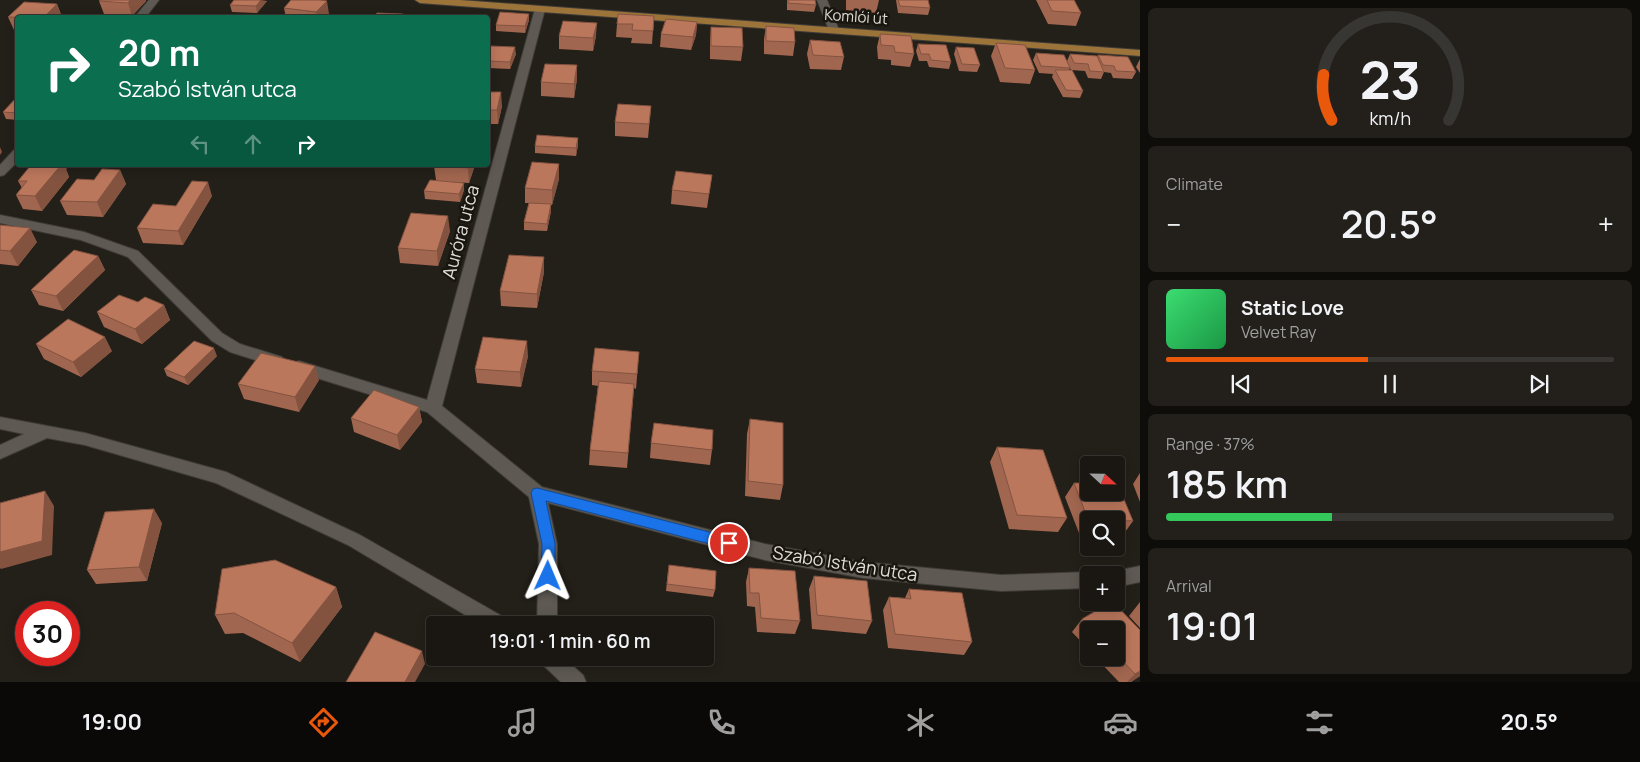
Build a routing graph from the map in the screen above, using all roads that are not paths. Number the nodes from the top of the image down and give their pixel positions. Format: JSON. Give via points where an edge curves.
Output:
{"nodes":[{"id":1,"x":154,"y":0,"type":"edge"},
{"id":2,"x":420,"y":0,"type":"edge"},
{"id":3,"x":822,"y":0,"type":"edge"},
{"id":4,"x":540,"y":9,"type":"junction"},
{"id":5,"x":141,"y":15,"type":"edge"},
{"id":6,"x":834,"y":30,"type":"junction"},
{"id":7,"x":1140,"y":53,"type":"edge"},
{"id":8,"x":15,"y":156,"type":"edge"},
{"id":9,"x":0,"y":172,"type":"edge"},
{"id":10,"x":0,"y":219,"type":"edge"},
{"id":11,"x":433,"y":408,"type":"junction"},
{"id":12,"x":0,"y":423,"type":"edge"},
{"id":13,"x":47,"y":431,"type":"junction"},
{"id":14,"x":0,"y":452,"type":"edge"},
{"id":15,"x":537,"y":493,"type":"junction"},
{"id":16,"x":1140,"y":574,"type":"edge"},
{"id":17,"x":1125,"y":576,"type":"edge"},
{"id":18,"x":1080,"y":580,"type":"edge"},
{"id":19,"x":485,"y":616,"type":"edge"},
{"id":20,"x":547,"y":616,"type":"edge"},
{"id":21,"x":559,"y":666,"type":"edge"},
{"id":22,"x":576,"y":682,"type":"edge"}],
"edges":[{"from":1,"to":5,"type":"street"},
{"from":2,"to":4,"type":"main road","name":"Komlói út"},
{"from":3,"to":6,"type":"street"},
{"from":4,"to":6,"type":"main road","name":"Komlói út"},
{"from":4,"to":11,"type":"street","name":"Auróra utca"},
{"from":6,"to":7,"type":"main road","name":"Komlói út"},
{"from":8,"to":9,"type":"street"},
{"from":10,"to":11,"type":"street","name":"Szabó István utca","via":[[84,236],[133,254],[217,337],[235,348]]},
{"from":11,"to":15,"type":"street","name":"Szabó István utca"},
{"from":12,"to":13,"type":"street"},
{"from":13,"to":14,"type":"street"},
{"from":13,"to":19,"type":"street","via":[[220,477],[354,540]]},
{"from":15,"to":18,"type":"street","name":"Szabó István utca","via":[[764,552],[863,570],[1001,583]]},
{"from":15,"to":20,"type":"street","via":[[548,544]]},
{"from":16,"to":17,"type":"street"},
{"from":21,"to":22,"type":"street"}]}
